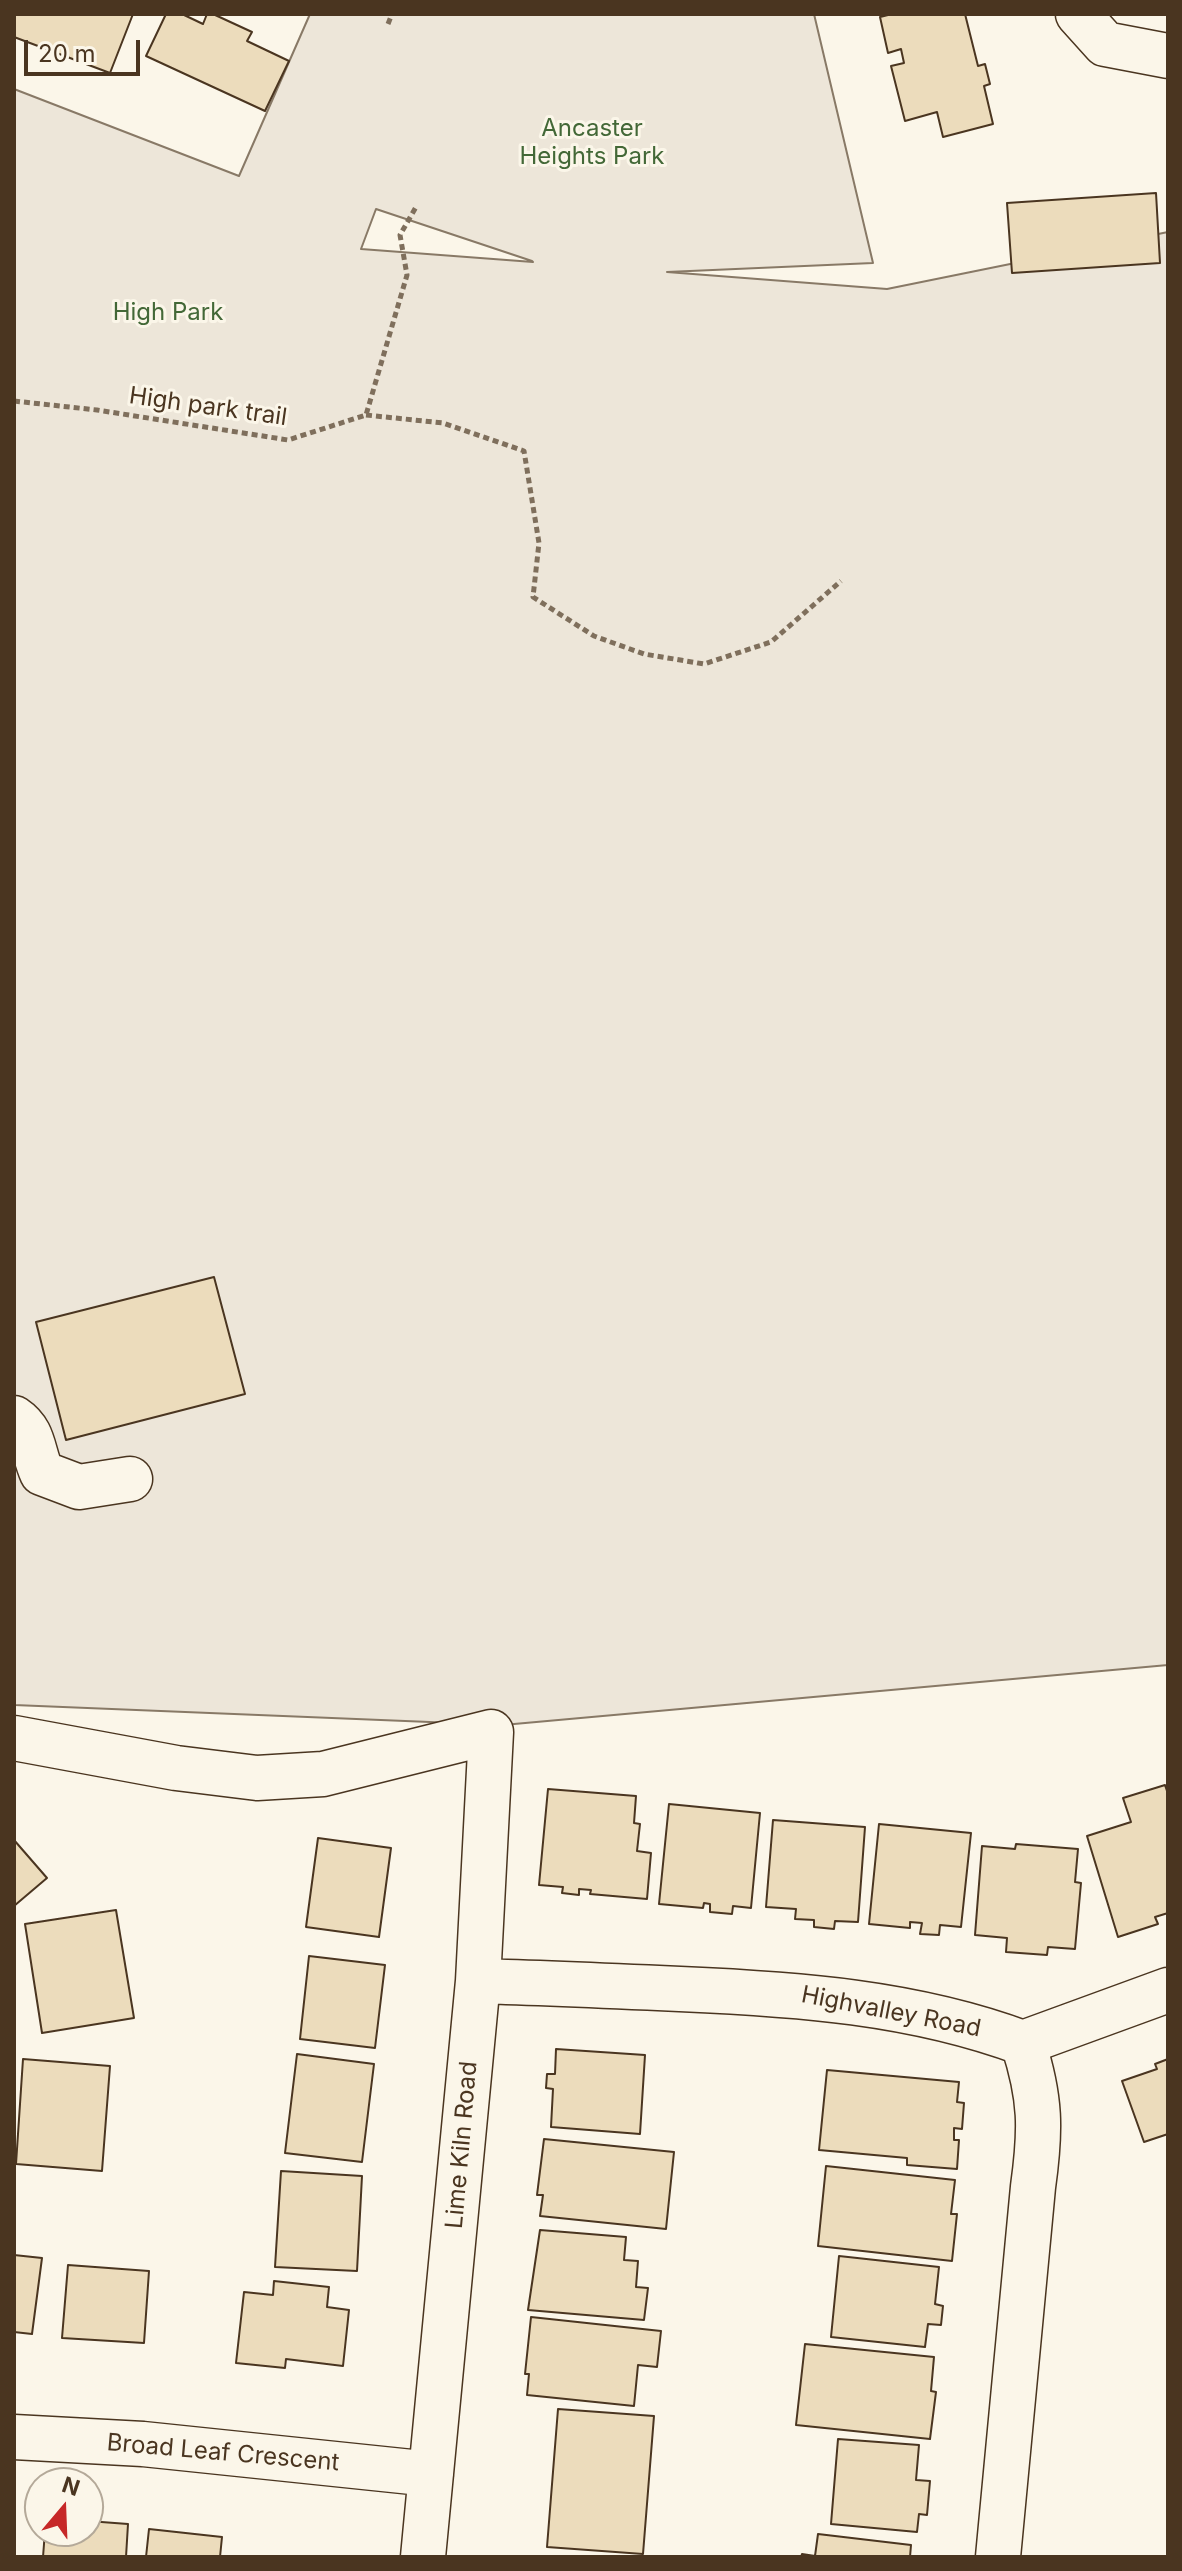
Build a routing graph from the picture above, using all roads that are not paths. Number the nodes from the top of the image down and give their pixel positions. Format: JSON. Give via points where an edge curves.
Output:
{"nodes":[{"id":1,"x":1078,"y":14,"type":"edge"},
{"id":2,"x":1168,"y":56,"type":"edge"},
{"id":3,"x":14,"y":1418,"type":"edge"},
{"id":4,"x":130,"y":1479,"type":"dead end"},
{"id":5,"x":14,"y":1738,"type":"edge"},
{"id":6,"x":478,"y":1981,"type":"junction"},
{"id":7,"x":1168,"y":1990,"type":"edge"},
{"id":8,"x":1023,"y":2043,"type":"junction"},
{"id":9,"x":14,"y":2437,"type":"edge"},
{"id":10,"x":431,"y":2474,"type":"junction"},
{"id":11,"x":423,"y":2557,"type":"edge"},
{"id":12,"x":998,"y":2557,"type":"edge"}],
"edges":[{"from":1,"to":2,"type":"street","via":[[1105,44]]},
{"from":3,"to":4,"type":"street","via":[[29,1429],[42,1473],[79,1487]]},
{"from":5,"to":6,"type":"street","name":"Lime Kiln Road","via":[[257,1778],[323,1774],[491,1732]]},
{"from":6,"to":8,"type":"street","name":"Highvalley Road","via":[[789,1994],[978,2026]]},
{"from":6,"to":10,"type":"street","name":"Lime Kiln Road"},
{"from":7,"to":8,"type":"street"},
{"from":8,"to":12,"type":"street","via":[[1034,2077],[1040,2134]]},
{"from":9,"to":10,"type":"street","name":"Broad Leaf Crescent","via":[[143,2444]]},
{"from":10,"to":11,"type":"street","name":"Lime Kiln Road"}]}
